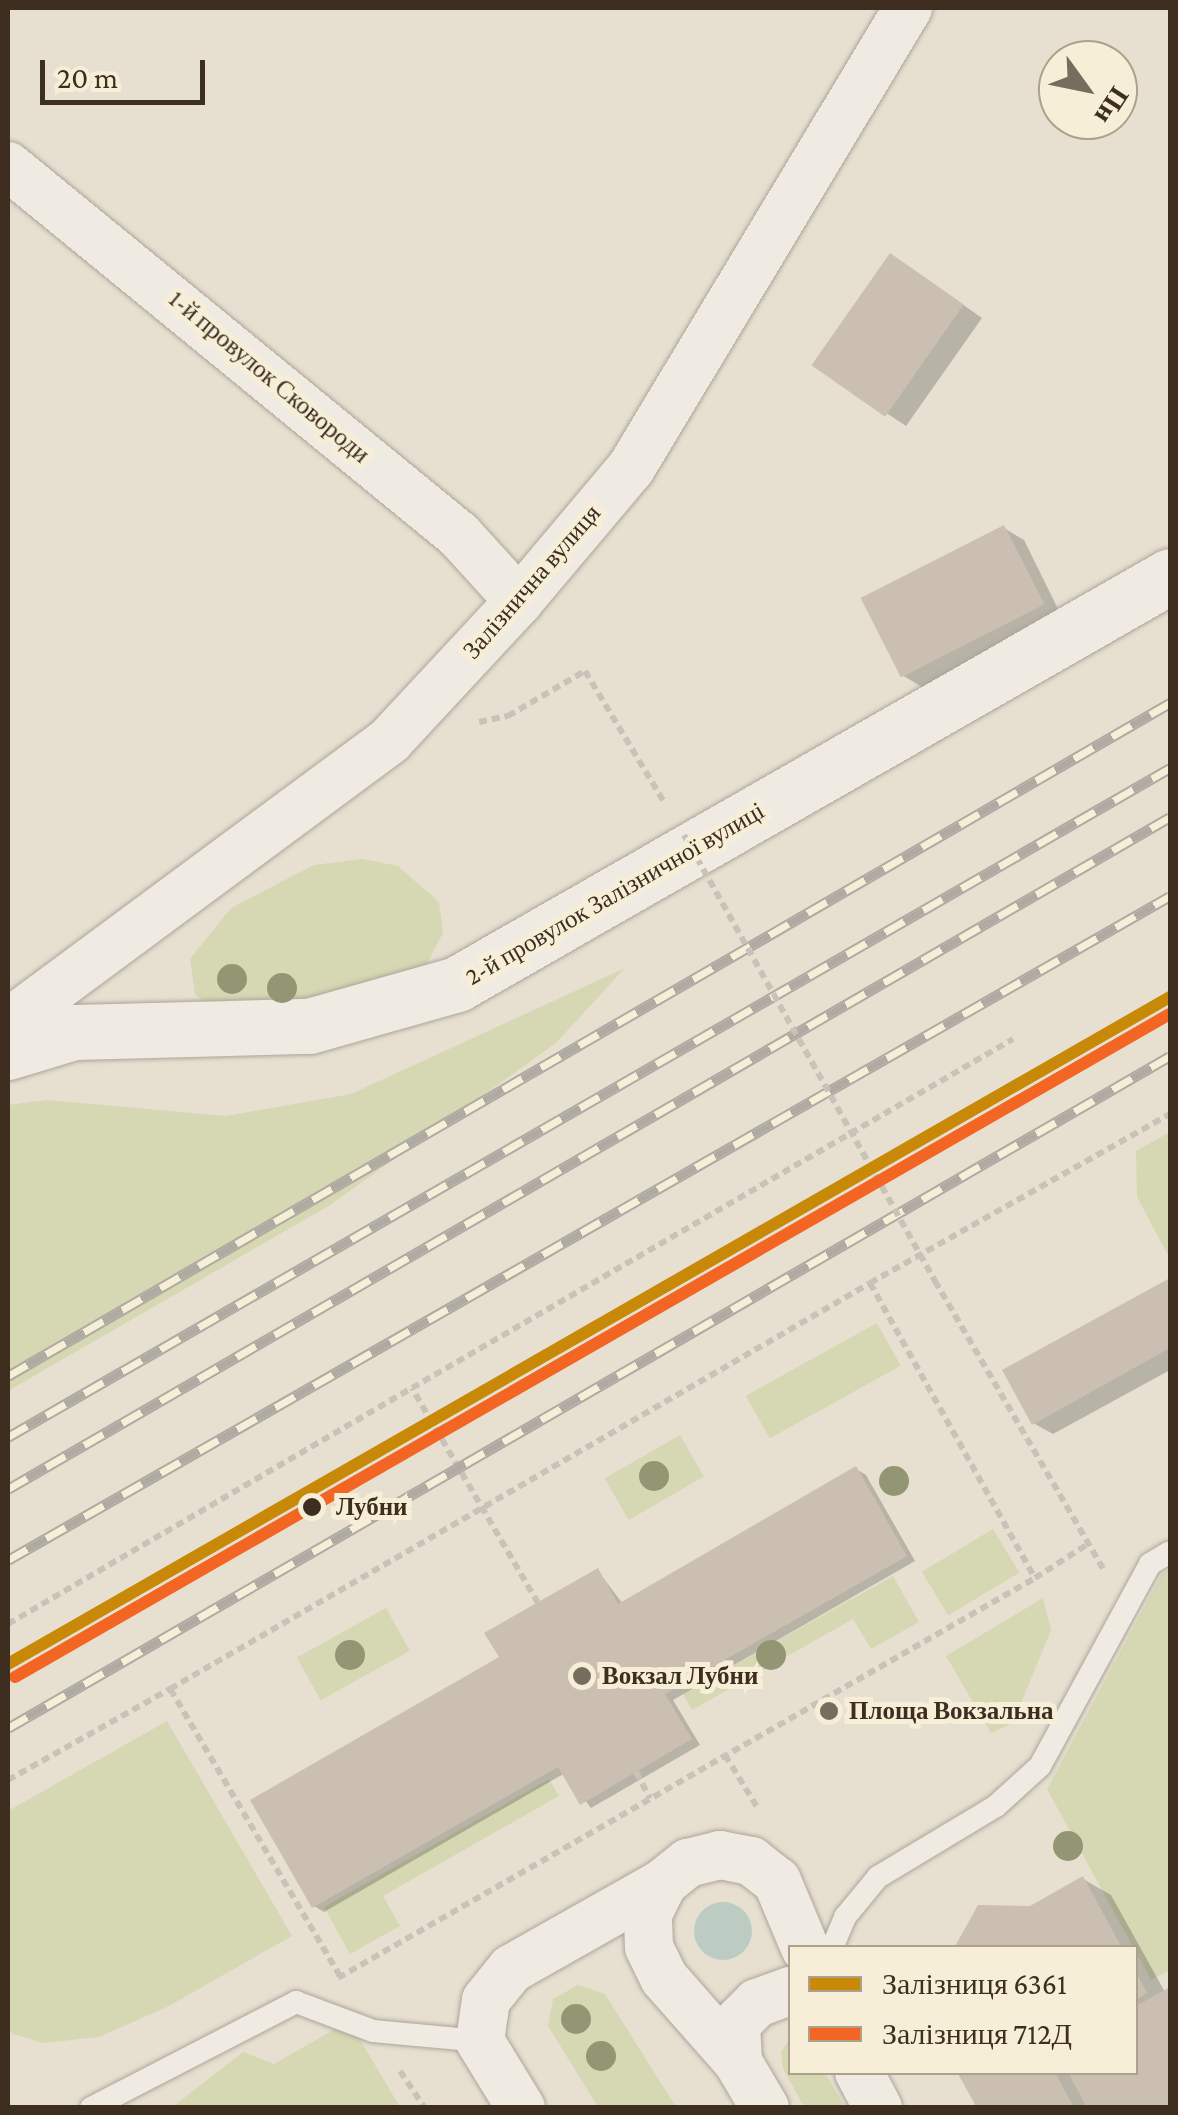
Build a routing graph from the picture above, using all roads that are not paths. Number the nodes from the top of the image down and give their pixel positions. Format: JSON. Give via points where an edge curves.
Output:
{"nodes":[{"id":1,"x":908,"y":8,"type":"edge"},
{"id":2,"x":8,"y":166,"type":"edge"},
{"id":3,"x":1170,"y":576,"type":"edge"},
{"id":4,"x":519,"y":601,"type":"junction"},
{"id":5,"x":8,"y":1024,"type":"edge"},
{"id":6,"x":8,"y":1052,"type":"edge"},
{"id":7,"x":1170,"y":1552,"type":"edge"},
{"id":8,"x":663,"y":1883,"type":"junction"},
{"id":9,"x":804,"y":1945,"type":"edge"},
{"id":10,"x":833,"y":1945,"type":"edge"},
{"id":11,"x":788,"y":1993,"type":"edge"},
{"id":12,"x":480,"y":2041,"type":"junction"},
{"id":13,"x":738,"y":2062,"type":"junction"},
{"id":14,"x":861,"y":2075,"type":"edge"},
{"id":15,"x":91,"y":2108,"type":"edge"},
{"id":16,"x":521,"y":2108,"type":"edge"},
{"id":17,"x":765,"y":2108,"type":"edge"},
{"id":18,"x":878,"y":2108,"type":"edge"}],
"edges":[{"from":1,"to":4,"type":"street","name":"Залізнична вулиця","via":[[631,468]]},
{"from":2,"to":4,"type":"street","name":"1-й провулок Сковороди","via":[[459,535]]},
{"from":3,"to":6,"type":"street","name":"2-й провулок Залізничної вулиці","via":[[457,984],[308,1026],[74,1032]]},
{"from":4,"to":5,"type":"street","name":"Залізнична вулиця","via":[[390,740]]},
{"from":7,"to":10,"type":"lane","via":[[1150,1564],[1040,1766],[996,1806],[878,1876],[845,1917]]},
{"from":8,"to":9,"type":"street","via":[[688,1863],[720,1855],[751,1861],[777,1881]]},
{"from":8,"to":12,"type":"street","via":[[511,1968],[486,2000]]},
{"from":8,"to":13,"type":"street","via":[[648,1914],[648,1947],[664,1978]]},
{"from":11,"to":13,"type":"street","via":[[758,2003],[736,2024]]},
{"from":12,"to":15,"type":"lane","via":[[374,2031],[296,2002]]},
{"from":12,"to":16,"type":"street"},
{"from":13,"to":17,"type":"street"},
{"from":14,"to":18,"type":"street"}]}
